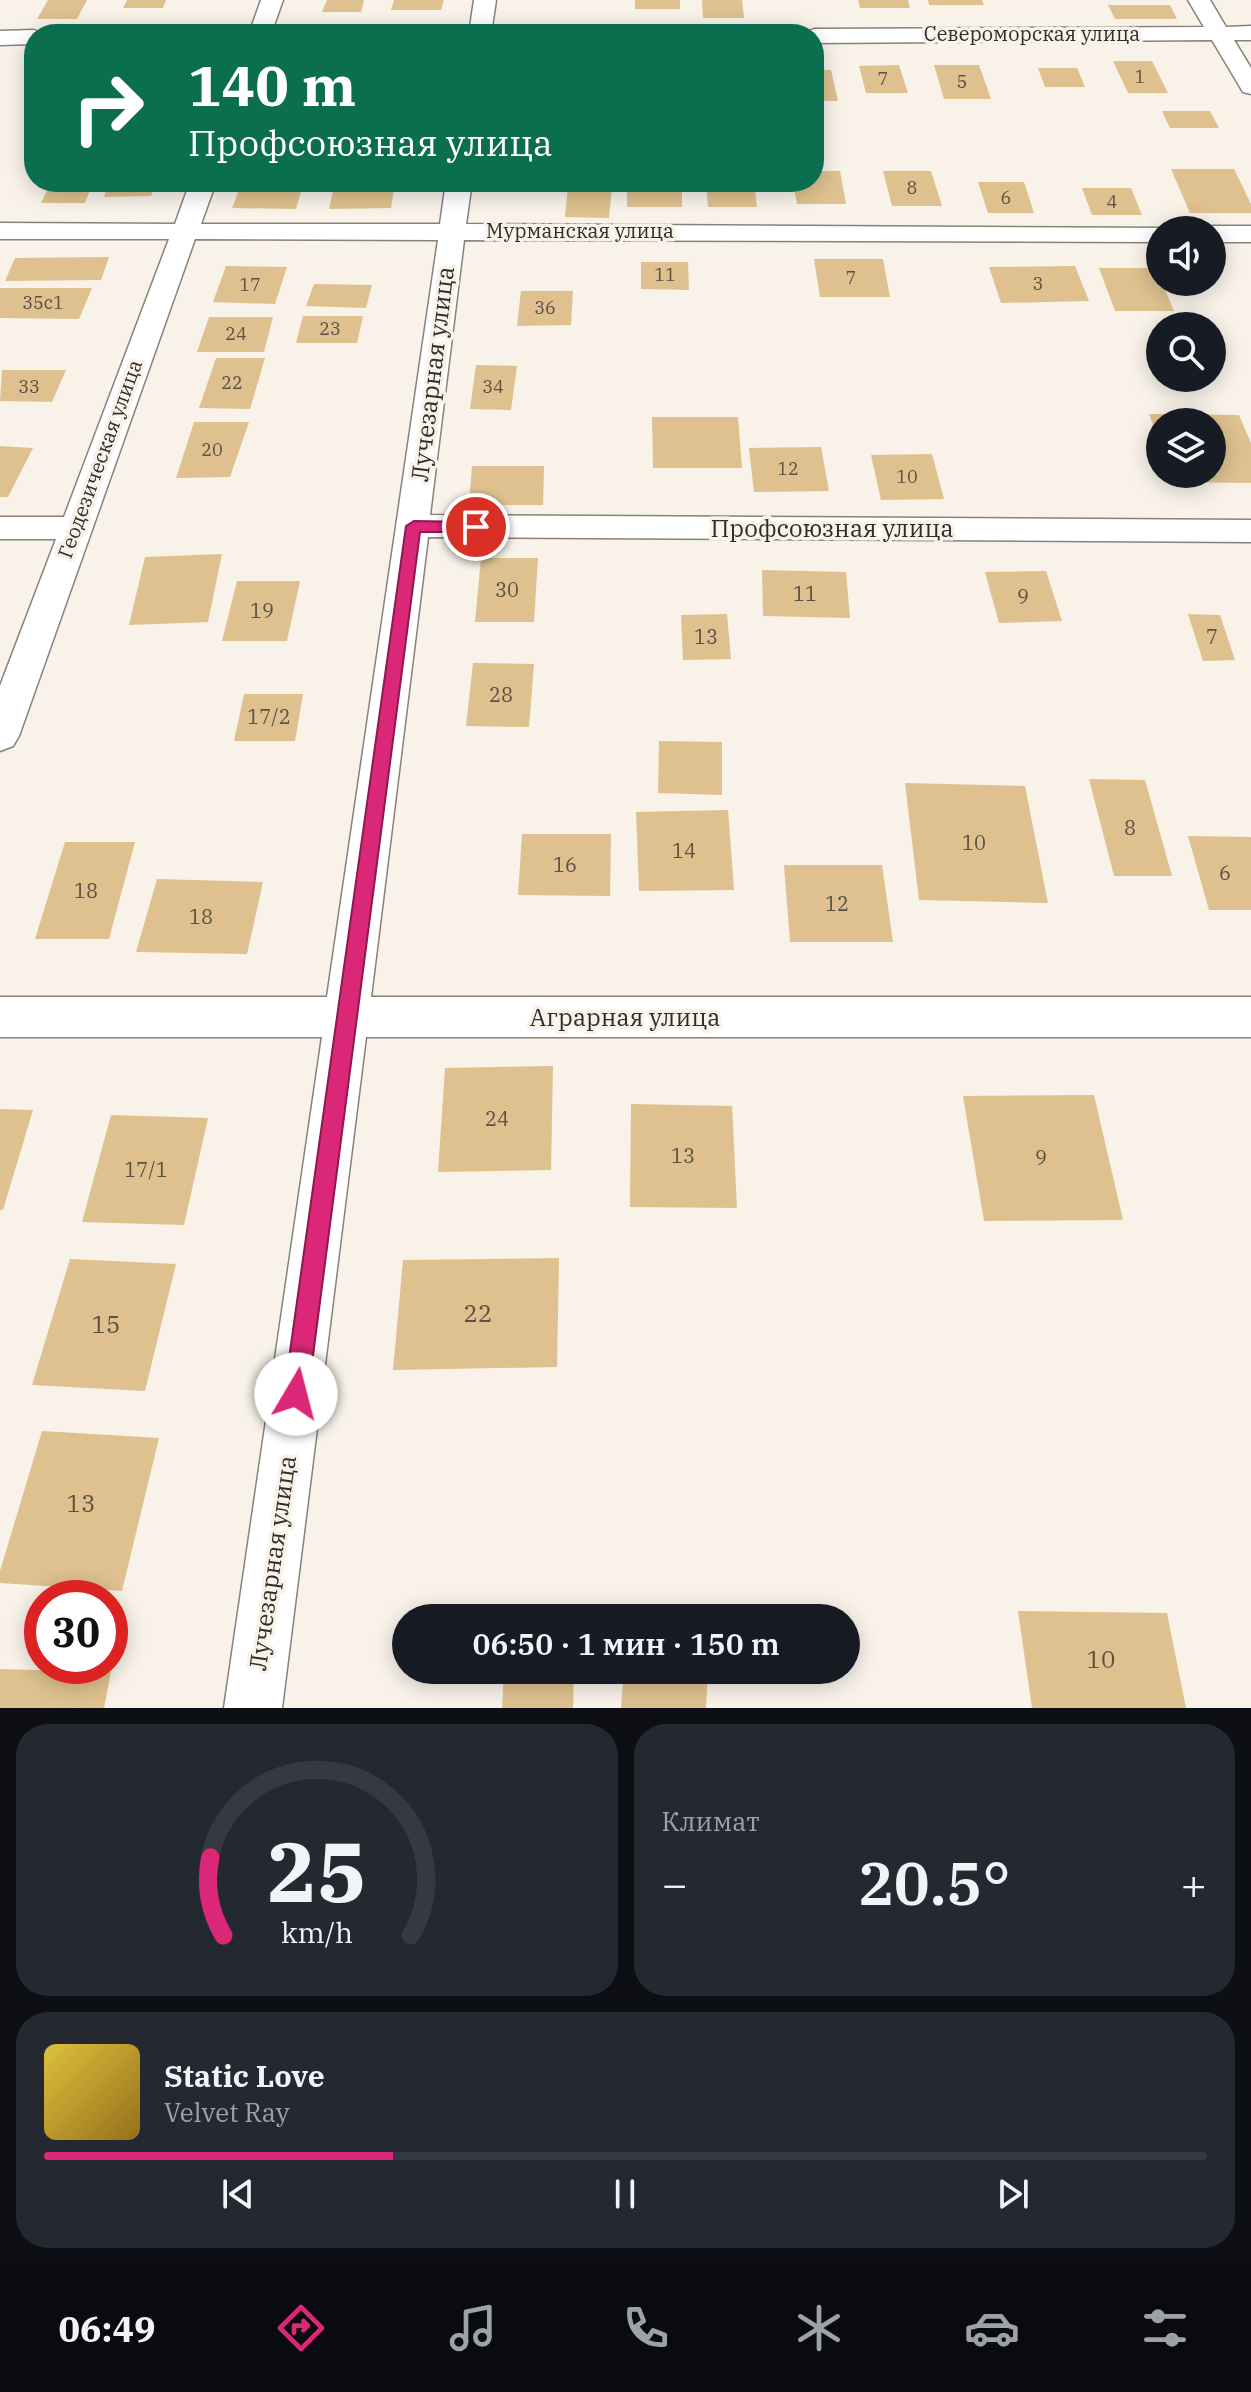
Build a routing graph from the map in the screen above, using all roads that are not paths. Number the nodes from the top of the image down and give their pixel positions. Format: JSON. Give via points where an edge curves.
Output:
{"nodes":[{"id":1,"x":272,"y":0,"type":"edge"},
{"id":2,"x":485,"y":0,"type":"edge"},
{"id":3,"x":1199,"y":0,"type":"edge"},
{"id":4,"x":264,"y":24,"type":"edge"},
{"id":5,"x":481,"y":24,"type":"edge"},
{"id":6,"x":1219,"y":33,"type":"junction"},
{"id":7,"x":1251,"y":33,"type":"edge"},
{"id":8,"x":824,"y":36,"type":"edge"},
{"id":9,"x":24,"y":37,"type":"edge"},
{"id":10,"x":0,"y":38,"type":"edge"},
{"id":11,"x":1251,"y":87,"type":"edge"},
{"id":12,"x":199,"y":192,"type":"edge"},
{"id":13,"x":458,"y":192,"type":"edge"},
{"id":14,"x":452,"y":230,"type":"junction"},
{"id":15,"x":0,"y":231,"type":"edge"},
{"id":16,"x":184,"y":231,"type":"junction"},
{"id":17,"x":1146,"y":234,"type":"edge"},
{"id":18,"x":1226,"y":234,"type":"edge"},
{"id":19,"x":1251,"y":234,"type":"edge"},
{"id":20,"x":414,"y":526,"type":"junction"},
{"id":21,"x":0,"y":528,"type":"edge"},
{"id":22,"x":75,"y":528,"type":"junction"},
{"id":23,"x":1251,"y":531,"type":"edge"},
{"id":24,"x":0,"y":736,"type":"edge"},
{"id":25,"x":0,"y":1017,"type":"edge"},
{"id":26,"x":1251,"y":1017,"type":"edge"},
{"id":27,"x":348,"y":1018,"type":"junction"},
{"id":28,"x":253,"y":1708,"type":"edge"}],
"edges":[{"from":1,"to":4,"type":"street"},
{"from":2,"to":5,"type":"street"},
{"from":3,"to":6,"type":"street"},
{"from":6,"to":7,"type":"street","name":"Североморская улица"},
{"from":6,"to":8,"type":"street","name":"Североморская улица"},
{"from":6,"to":11,"type":"street"},
{"from":9,"to":10,"type":"street"},
{"from":12,"to":16,"type":"street","name":"Геодезическая улица"},
{"from":13,"to":14,"type":"street","name":"Лучезарная улица"},
{"from":14,"to":16,"type":"street","name":"Мурманская улица"},
{"from":14,"to":17,"type":"street","name":"Мурманская улица"},
{"from":14,"to":20,"type":"street","name":"Лучезарная улица"},
{"from":15,"to":16,"type":"street","name":"Мурманская улица"},
{"from":16,"to":22,"type":"street","name":"Геодезическая улица"},
{"from":18,"to":19,"type":"street"},
{"from":20,"to":23,"type":"street","name":"Профсоюзная улица"},
{"from":20,"to":27,"type":"street","name":"Лучезарная улица"},
{"from":21,"to":22,"type":"street"},
{"from":22,"to":24,"type":"street","name":"Геодезическая улица"},
{"from":25,"to":27,"type":"street","name":"Аграрная улица"},
{"from":26,"to":27,"type":"street","name":"Аграрная улица"},
{"from":27,"to":28,"type":"street","name":"Лучезарная улица"}]}
